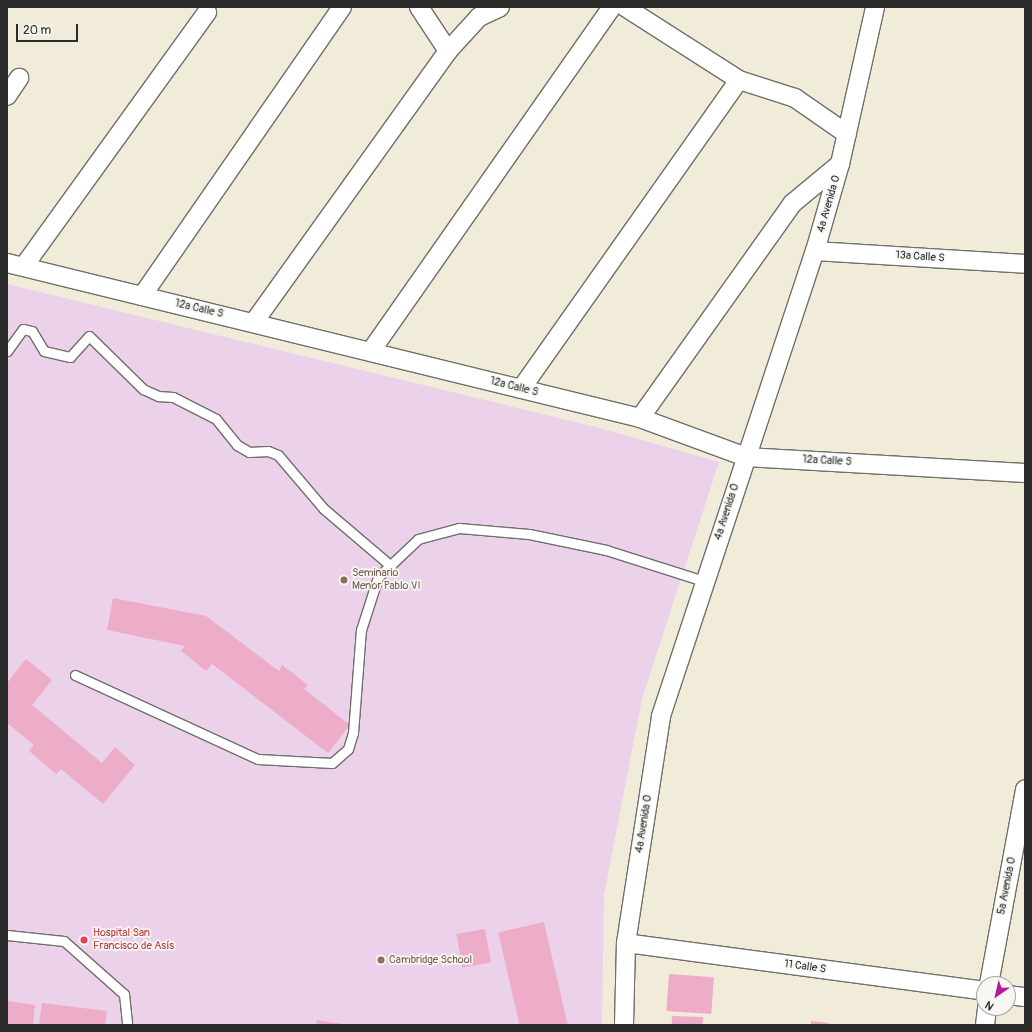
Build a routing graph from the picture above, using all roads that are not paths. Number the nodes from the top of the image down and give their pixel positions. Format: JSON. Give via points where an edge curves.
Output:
{"nodes":[{"id":1,"x":342,"y":7,"type":"edge"},
{"id":2,"x":419,"y":7,"type":"edge"},
{"id":3,"x":500,"y":7,"type":"edge"},
{"id":4,"x":612,"y":7,"type":"edge"},
{"id":5,"x":624,"y":7,"type":"edge"},
{"id":6,"x":875,"y":7,"type":"edge"},
{"id":7,"x":207,"y":12,"type":"dead end"},
{"id":8,"x":448,"y":51,"type":"junction"},
{"id":9,"x":19,"y":78,"type":"dead end"},
{"id":10,"x":739,"y":80,"type":"junction"},
{"id":11,"x":7,"y":96,"type":"edge"},
{"id":12,"x":847,"y":134,"type":"junction"},
{"id":13,"x":840,"y":164,"type":"junction"},
{"id":14,"x":816,"y":251,"type":"junction"},
{"id":15,"x":15,"y":264,"type":"edge"},
{"id":16,"x":1025,"y":264,"type":"edge"},
{"id":17,"x":142,"y":296,"type":"junction"},
{"id":18,"x":254,"y":322,"type":"junction"},
{"id":19,"x":7,"y":351,"type":"edge"},
{"id":20,"x":370,"y":351,"type":"junction"},
{"id":21,"x":521,"y":389,"type":"junction"},
{"id":22,"x":640,"y":418,"type":"junction"},
{"id":23,"x":746,"y":457,"type":"junction"},
{"id":24,"x":1025,"y":473,"type":"edge"},
{"id":25,"x":391,"y":566,"type":"junction"},
{"id":26,"x":704,"y":581,"type":"junction"},
{"id":27,"x":74,"y":675,"type":"dead end"},
{"id":28,"x":1025,"y":788,"type":"edge"},
{"id":29,"x":7,"y":935,"type":"edge"},
{"id":30,"x":626,"y":943,"type":"junction"},
{"id":31,"x":990,"y":976,"type":"edge"},
{"id":32,"x":976,"y":990,"type":"edge"},
{"id":33,"x":127,"y":1025,"type":"edge"},
{"id":34,"x":624,"y":1025,"type":"edge"}],
"edges":[{"from":1,"to":17,"type":"street"},
{"from":2,"to":8,"type":"street"},
{"from":3,"to":8,"type":"street","via":[[479,17]]},
{"from":4,"to":20,"type":"street"},
{"from":5,"to":10,"type":"street"},
{"from":6,"to":12,"type":"street","name":"4a Avenida O"},
{"from":7,"to":15,"type":"street"},
{"from":8,"to":18,"type":"street"},
{"from":9,"to":11,"type":"street"},
{"from":10,"to":12,"type":"street","via":[[794,98]]},
{"from":10,"to":21,"type":"street"},
{"from":12,"to":13,"type":"street","name":"4a Avenida O"},
{"from":13,"to":14,"type":"street","name":"4a Avenida O"},
{"from":13,"to":22,"type":"street","via":[[793,203]]},
{"from":14,"to":16,"type":"street","name":"13a Calle S"},
{"from":14,"to":23,"type":"street","name":"4a Avenida O"},
{"from":15,"to":17,"type":"street","name":"12a Calle S"},
{"from":17,"to":18,"type":"street","name":"12a Calle S"},
{"from":18,"to":20,"type":"street","name":"12a Calle S"},
{"from":19,"to":25,"type":"lane","via":[[23,329],[32,332],[44,351],[70,357],[89,336],[143,389],[158,396],[173,397],[216,419],[237,445],[249,452],[268,451],[278,455],[324,509]]},
{"from":20,"to":21,"type":"street","name":"12a Calle S"},
{"from":21,"to":22,"type":"street","name":"12a Calle S"},
{"from":22,"to":23,"type":"street","name":"12a Calle S"},
{"from":23,"to":24,"type":"street","name":"12a Calle S"},
{"from":23,"to":26,"type":"street","name":"4a Avenida O"},
{"from":25,"to":26,"type":"lane","via":[[418,539],[459,528],[529,534],[598,548]]},
{"from":25,"to":27,"type":"lane","via":[[378,578],[361,630],[348,749],[332,763],[258,759]]},
{"from":26,"to":30,"type":"street","name":"4a Avenida O","via":[[661,716]]},
{"from":28,"to":31,"type":"street","name":"5a Avenida O"},
{"from":29,"to":33,"type":"lane","via":[[64,941],[124,994]]},
{"from":30,"to":32,"type":"street","name":"11 Calle S"},
{"from":30,"to":34,"type":"street","name":"4a Avenida O"}]}
